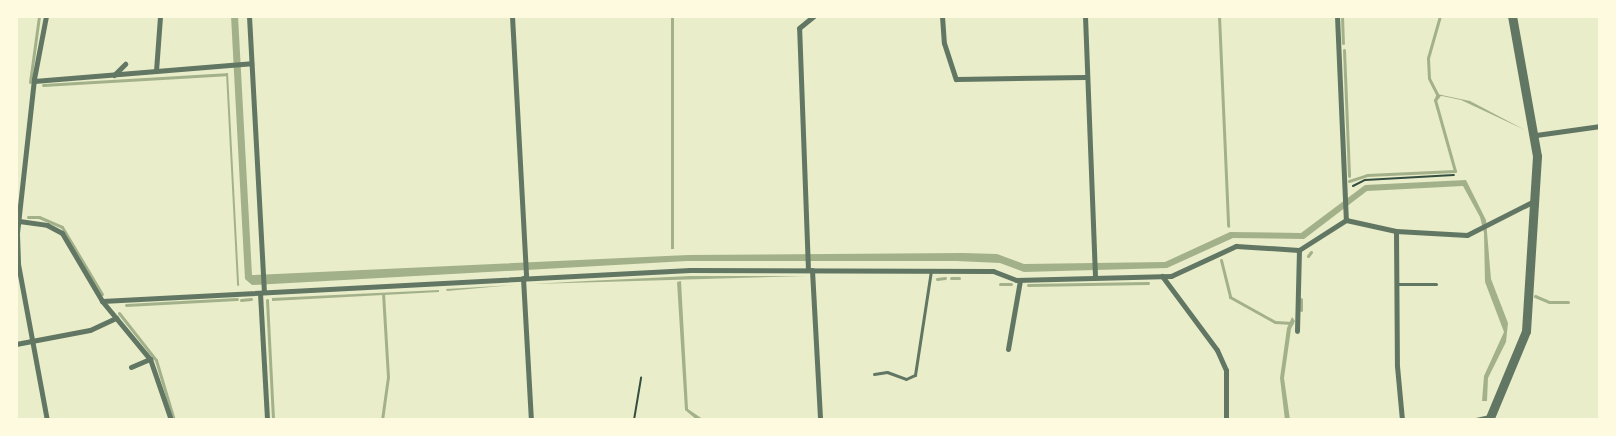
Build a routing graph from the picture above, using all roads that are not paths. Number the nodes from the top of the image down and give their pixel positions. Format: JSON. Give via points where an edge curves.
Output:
{"nodes":[{"id":1,"x":46,"y":16,"type":"edge"},
{"id":2,"x":160,"y":16,"type":"edge"},
{"id":3,"x":248,"y":16,"type":"edge"},
{"id":4,"x":512,"y":16,"type":"edge"},
{"id":5,"x":814,"y":16,"type":"edge"},
{"id":6,"x":942,"y":16,"type":"edge"},
{"id":7,"x":1085,"y":16,"type":"edge"},
{"id":8,"x":1337,"y":16,"type":"edge"},
{"id":9,"x":1512,"y":16,"type":"edge"},
{"id":10,"x":251,"y":63,"type":"junction"},
{"id":11,"x":125,"y":64,"type":"dead end"},
{"id":12,"x":156,"y":71,"type":"junction"},
{"id":13,"x":114,"y":74,"type":"junction"},
{"id":14,"x":1085,"y":77,"type":"junction"},
{"id":15,"x":34,"y":81,"type":"junction"},
{"id":16,"x":1600,"y":126,"type":"edge"},
{"id":17,"x":1536,"y":135,"type":"junction"},
{"id":18,"x":1532,"y":202,"type":"junction"},
{"id":19,"x":1346,"y":220,"type":"junction"},
{"id":20,"x":18,"y":221,"type":"edge"},
{"id":21,"x":1396,"y":230,"type":"junction"},
{"id":22,"x":1299,"y":250,"type":"junction"},
{"id":23,"x":810,"y":270,"type":"junction"},
{"id":24,"x":931,"y":271,"type":"junction"},
{"id":25,"x":1095,"y":274,"type":"junction"},
{"id":26,"x":1162,"y":276,"type":"junction"},
{"id":27,"x":525,"y":277,"type":"junction"},
{"id":28,"x":1020,"y":280,"type":"junction"},
{"id":29,"x":1397,"y":284,"type":"junction"},
{"id":30,"x":1436,"y":284,"type":"dead end"},
{"id":31,"x":262,"y":290,"type":"junction"},
{"id":32,"x":102,"y":301,"type":"junction"},
{"id":33,"x":116,"y":318,"type":"junction"},
{"id":34,"x":1297,"y":331,"type":"dead end"},
{"id":35,"x":32,"y":340,"type":"junction"},
{"id":36,"x":16,"y":344,"type":"edge"},
{"id":37,"x":1008,"y":349,"type":"dead end"},
{"id":38,"x":150,"y":359,"type":"junction"},
{"id":39,"x":131,"y":367,"type":"dead end"},
{"id":40,"x":874,"y":374,"type":"dead end"},
{"id":41,"x":1489,"y":418,"type":"edge"},
{"id":42,"x":47,"y":420,"type":"edge"},
{"id":43,"x":171,"y":420,"type":"edge"},
{"id":44,"x":267,"y":420,"type":"edge"},
{"id":45,"x":530,"y":420,"type":"edge"},
{"id":46,"x":820,"y":420,"type":"edge"},
{"id":47,"x":1226,"y":420,"type":"edge"},
{"id":48,"x":1402,"y":420,"type":"edge"},
{"id":49,"x":1476,"y":420,"type":"edge"}],
"edges":[{"from":1,"to":15,"type":"street"},
{"from":2,"to":12,"type":"street"},
{"from":3,"to":10,"type":"street"},
{"from":4,"to":27,"type":"street"},
{"from":5,"to":23,"type":"street","via":[[799,28]]},
{"from":6,"to":14,"type":"street","via":[[944,43],[956,79]]},
{"from":7,"to":14,"type":"street"},
{"from":8,"to":19,"type":"street"},
{"from":9,"to":17,"type":"street"},
{"from":10,"to":12,"type":"street"},
{"from":10,"to":31,"type":"street"},
{"from":11,"to":13,"type":"street"},
{"from":12,"to":13,"type":"street"},
{"from":13,"to":15,"type":"street"},
{"from":14,"to":25,"type":"street"},
{"from":15,"to":20,"type":"street"},
{"from":16,"to":17,"type":"street"},
{"from":17,"to":18,"type":"street"},
{"from":18,"to":21,"type":"street","via":[[1467,235]]},
{"from":18,"to":41,"type":"street","via":[[1526,331]]},
{"from":19,"to":21,"type":"street"},
{"from":19,"to":22,"type":"street"},
{"from":20,"to":32,"type":"street","via":[[47,225],[62,233]]},
{"from":20,"to":35,"type":"street","via":[[18,264]]},
{"from":21,"to":29,"type":"street"},
{"from":22,"to":26,"type":"street","via":[[1236,246],[1171,276]]},
{"from":22,"to":34,"type":"street"},
{"from":23,"to":24,"type":"street"},
{"from":23,"to":27,"type":"street","via":[[690,270]]},
{"from":23,"to":46,"type":"street"},
{"from":24,"to":28,"type":"street","via":[[993,271]]},
{"from":24,"to":40,"type":"lane","via":[[915,375],[906,379],[887,372]]},
{"from":25,"to":26,"type":"street"},
{"from":25,"to":28,"type":"street"},
{"from":26,"to":47,"type":"street","via":[[1217,350],[1226,370]]},
{"from":27,"to":31,"type":"street"},
{"from":27,"to":45,"type":"street"},
{"from":28,"to":37,"type":"street"},
{"from":29,"to":30,"type":"lane"},
{"from":29,"to":48,"type":"street","via":[[1397,366]]},
{"from":31,"to":32,"type":"street"},
{"from":31,"to":44,"type":"street"},
{"from":32,"to":33,"type":"street"},
{"from":33,"to":35,"type":"street","via":[[90,330]]},
{"from":33,"to":38,"type":"street"},
{"from":35,"to":36,"type":"street"},
{"from":35,"to":42,"type":"street"},
{"from":38,"to":39,"type":"street"},
{"from":38,"to":43,"type":"street"},
{"from":41,"to":49,"type":"street"}]}
